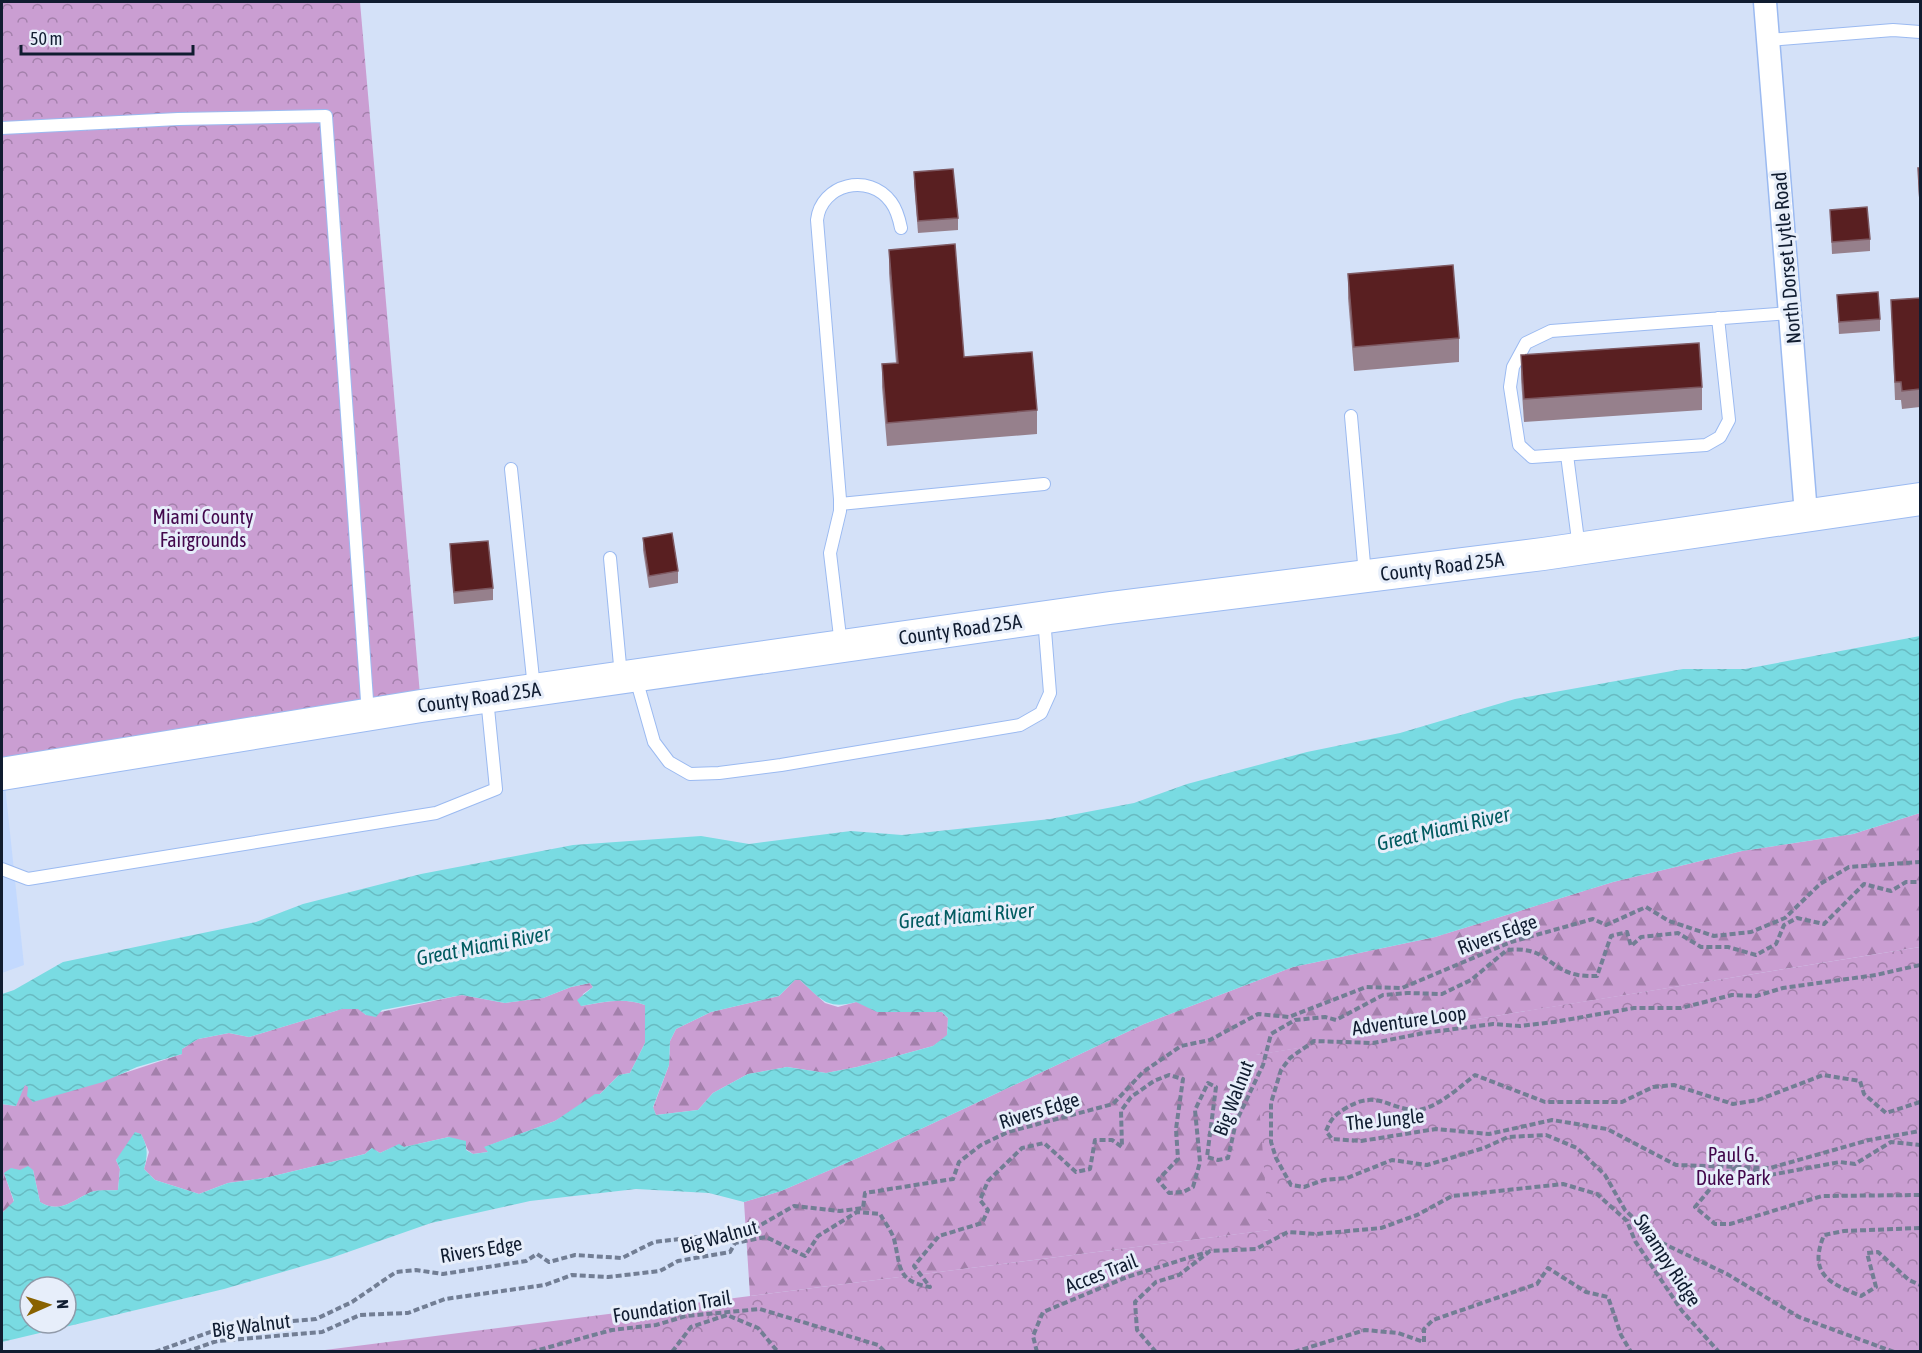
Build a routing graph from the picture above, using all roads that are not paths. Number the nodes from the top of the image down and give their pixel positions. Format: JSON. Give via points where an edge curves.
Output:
{"nodes":[{"id":1,"x":1766,"y":2,"type":"edge"},
{"id":2,"x":1920,"y":32,"type":"edge"},
{"id":3,"x":1768,"y":40,"type":"junction"},
{"id":4,"x":2,"y":128,"type":"edge"},
{"id":5,"x":901,"y":228,"type":"dead end"},
{"id":6,"x":1790,"y":313,"type":"junction"},
{"id":7,"x":1718,"y":318,"type":"junction"},
{"id":8,"x":1352,"y":416,"type":"dead end"},
{"id":9,"x":1567,"y":455,"type":"junction"},
{"id":10,"x":512,"y":469,"type":"dead end"},
{"id":11,"x":1044,"y":484,"type":"dead end"},
{"id":12,"x":1920,"y":499,"type":"edge"},
{"id":13,"x":840,"y":504,"type":"junction"},
{"id":14,"x":1806,"y":514,"type":"junction"},
{"id":15,"x":1579,"y":548,"type":"junction"},
{"id":16,"x":610,"y":558,"type":"dead end"},
{"id":17,"x":1365,"y":576,"type":"junction"},
{"id":18,"x":1044,"y":617,"type":"junction"},
{"id":19,"x":841,"y":646,"type":"junction"},
{"id":20,"x":628,"y":676,"type":"junction"},
{"id":21,"x":534,"y":689,"type":"junction"},
{"id":22,"x":487,"y":696,"type":"junction"},
{"id":23,"x":368,"y":714,"type":"junction"},
{"id":24,"x":2,"y":774,"type":"edge"},
{"id":25,"x":2,"y":869,"type":"edge"}],
"edges":[{"from":1,"to":3,"type":"street","name":"North Dorset Lytle Road"},
{"from":2,"to":3,"type":"lane","via":[[1893,30]]},
{"from":3,"to":6,"type":"street","name":"North Dorset Lytle Road"},
{"from":4,"to":23,"type":"lane","via":[[326,116]]},
{"from":5,"to":13,"type":"lane","via":[[890,200],[871,187],[852,184],[832,192],[818,207]]},
{"from":6,"to":7,"type":"lane"},
{"from":6,"to":14,"type":"street","name":"North Dorset Lytle Road"},
{"from":7,"to":9,"type":"lane","via":[[1729,420],[1720,437],[1706,445]]},
{"from":7,"to":9,"type":"lane","via":[[1551,331],[1526,343],[1513,367],[1510,387],[1518,446],[1532,457]]},
{"from":8,"to":17,"type":"lane"},
{"from":9,"to":15,"type":"lane"},
{"from":10,"to":21,"type":"lane"},
{"from":11,"to":13,"type":"lane"},
{"from":12,"to":14,"type":"main road","name":"County Road 25A"},
{"from":13,"to":19,"type":"lane","via":[[830,553]]},
{"from":14,"to":15,"type":"main road","name":"County Road 25A"},
{"from":15,"to":17,"type":"main road","name":"County Road 25A"},
{"from":16,"to":20,"type":"lane"},
{"from":17,"to":18,"type":"main road","name":"County Road 25A"},
{"from":18,"to":19,"type":"main road","name":"County Road 25A"},
{"from":18,"to":20,"type":"lane","via":[[1050,693],[1041,712],[1020,725],[771,766],[690,774],[669,762],[654,742]]},
{"from":19,"to":20,"type":"main road","name":"County Road 25A"},
{"from":20,"to":21,"type":"main road","name":"County Road 25A"},
{"from":21,"to":22,"type":"main road","name":"County Road 25A"},
{"from":22,"to":23,"type":"main road","name":"County Road 25A"},
{"from":22,"to":25,"type":"lane","via":[[496,789],[436,813],[28,879]]},
{"from":23,"to":24,"type":"main road","name":"County Road 25A"}]}
